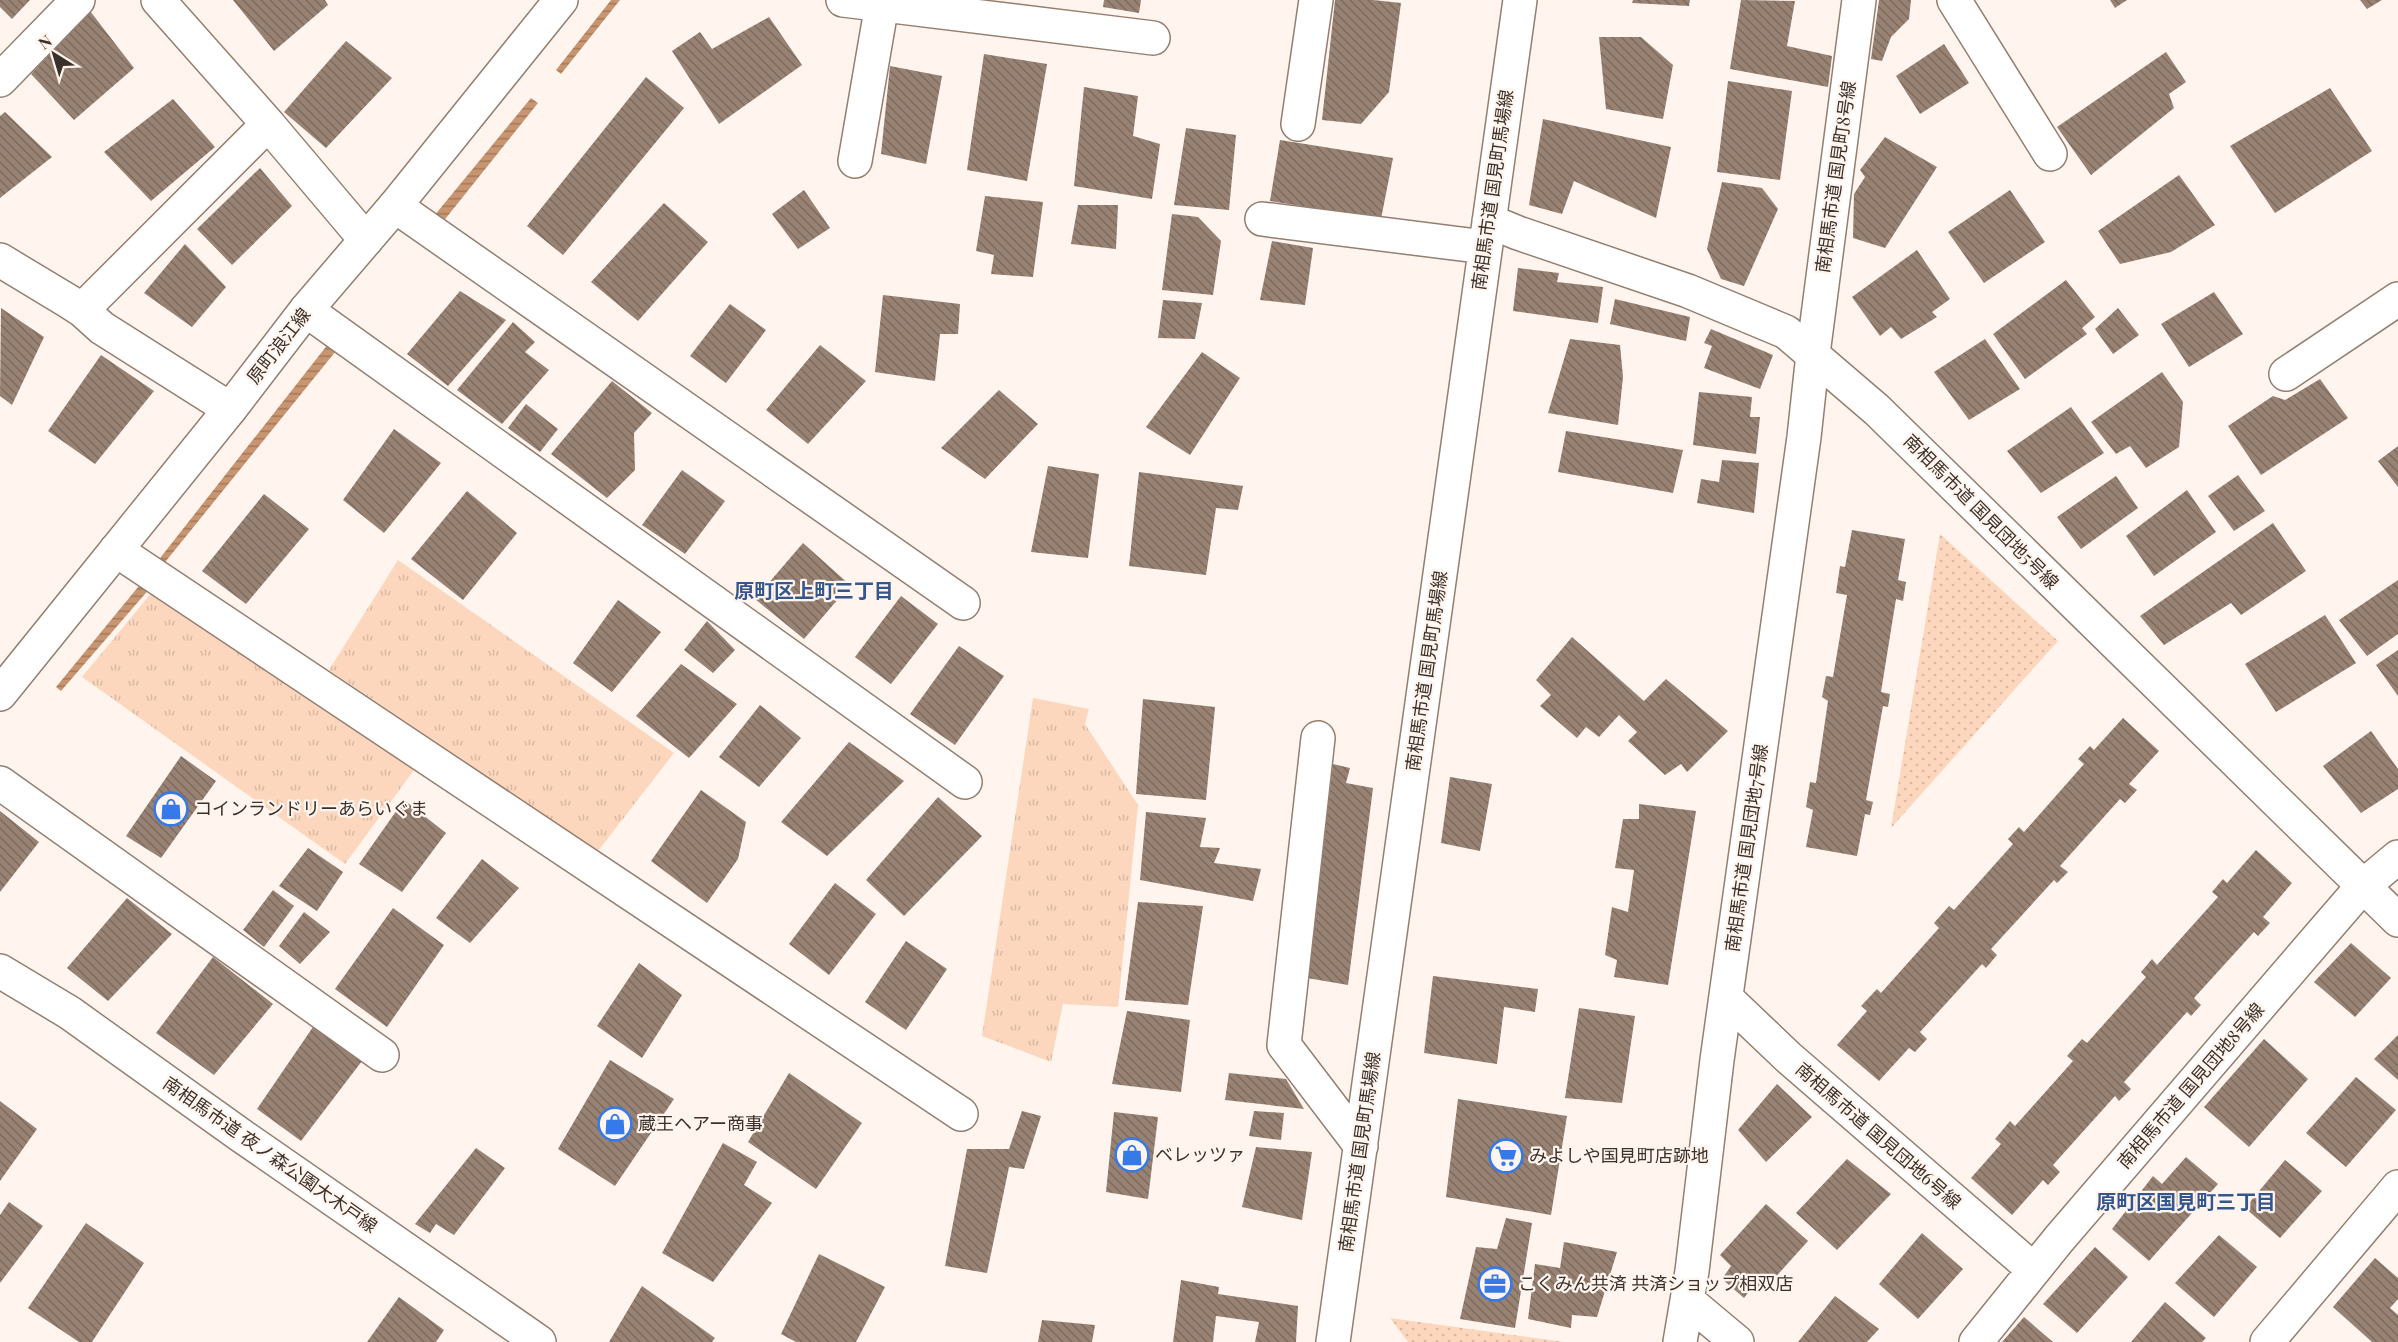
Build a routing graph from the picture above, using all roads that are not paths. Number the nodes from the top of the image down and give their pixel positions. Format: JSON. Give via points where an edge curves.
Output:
{"nodes":[{"id":1,"x":78,"y":0,"type":"edge"},
{"id":2,"x":158,"y":0,"type":"edge"},
{"id":3,"x":561,"y":0,"type":"edge"},
{"id":4,"x":843,"y":0,"type":"edge"},
{"id":5,"x":1316,"y":0,"type":"edge"},
{"id":6,"x":1520,"y":0,"type":"edge"},
{"id":7,"x":1859,"y":0,"type":"edge"},
{"id":8,"x":1954,"y":0,"type":"edge"},
{"id":9,"x":882,"y":4,"type":"junction"},
{"id":10,"x":922,"y":5,"type":"edge"},
{"id":11,"x":1075,"y":14,"type":"edge"},
{"id":12,"x":1153,"y":38,"type":"dead end"},
{"id":13,"x":0,"y":80,"type":"edge"},
{"id":14,"x":268,"y":124,"type":"junction"},
{"id":15,"x":1299,"y":124,"type":"dead end"},
{"id":16,"x":2050,"y":154,"type":"dead end"},
{"id":17,"x":855,"y":161,"type":"dead end"},
{"id":18,"x":395,"y":206,"type":"junction"},
{"id":19,"x":1262,"y":219,"type":"dead end"},
{"id":20,"x":1487,"y":234,"type":"junction"},
{"id":21,"x":366,"y":240,"type":"junction"},
{"id":22,"x":0,"y":260,"type":"edge"},
{"id":23,"x":2398,"y":299,"type":"edge"},
{"id":24,"x":82,"y":310,"type":"junction"},
{"id":25,"x":306,"y":310,"type":"junction"},
{"id":26,"x":1812,"y":354,"type":"junction"},
{"id":27,"x":2286,"y":374,"type":"dead end"},
{"id":28,"x":230,"y":409,"type":"junction"},
{"id":29,"x":116,"y":550,"type":"junction"},
{"id":30,"x":963,"y":603,"type":"dead end"},
{"id":31,"x":0,"y":694,"type":"edge"},
{"id":32,"x":1318,"y":738,"type":"dead end"},
{"id":33,"x":965,"y":782,"type":"dead end"},
{"id":34,"x":0,"y":783,"type":"edge"},
{"id":35,"x":2398,"y":857,"type":"edge"},
{"id":36,"x":2362,"y":887,"type":"junction"},
{"id":37,"x":2398,"y":920,"type":"edge"},
{"id":38,"x":0,"y":971,"type":"edge"},
{"id":39,"x":1726,"y":998,"type":"junction"},
{"id":40,"x":382,"y":1055,"type":"dead end"},
{"id":41,"x":961,"y":1114,"type":"dead end"},
{"id":42,"x":1361,"y":1146,"type":"junction"},
{"id":43,"x":2398,"y":1187,"type":"edge"},
{"id":44,"x":2034,"y":1270,"type":"junction"},
{"id":45,"x":1688,"y":1300,"type":"junction"},
{"id":46,"x":1339,"y":1338,"type":"edge"},
{"id":47,"x":539,"y":1342,"type":"edge"},
{"id":48,"x":1680,"y":1342,"type":"edge"},
{"id":49,"x":1737,"y":1342,"type":"edge"},
{"id":50,"x":1976,"y":1342,"type":"edge"},
{"id":51,"x":2267,"y":1342,"type":"edge"}],
"edges":[{"from":1,"to":13,"type":"street"},
{"from":2,"to":14,"type":"street"},
{"from":3,"to":18,"type":"street","name":"原町浪江線"},
{"from":4,"to":9,"type":"street"},
{"from":5,"to":15,"type":"street"},
{"from":6,"to":20,"type":"street","name":"南相馬市道 国見町馬場線"},
{"from":7,"to":26,"type":"street","name":"南相馬市道 国見町8号線"},
{"from":8,"to":16,"type":"street"},
{"from":9,"to":10,"type":"street"},
{"from":9,"to":17,"type":"street"},
{"from":10,"to":11,"type":"street"},
{"from":11,"to":12,"type":"street"},
{"from":14,"to":21,"type":"street"},
{"from":14,"to":24,"type":"street"},
{"from":18,"to":21,"type":"street","name":"原町浪江線"},
{"from":18,"to":30,"type":"street"},
{"from":19,"to":20,"type":"street","name":"南相馬市道 国見団地5号線"},
{"from":20,"to":26,"type":"street","name":"南相馬市道 国見団地5号線","via":[[1518,233],[1688,291],[1786,332]]},
{"from":20,"to":42,"type":"street","name":"南相馬市道 国見町馬場線"},
{"from":21,"to":25,"type":"street","name":"原町浪江線"},
{"from":22,"to":24,"type":"street"},
{"from":23,"to":27,"type":"street"},
{"from":24,"to":28,"type":"street","via":[[102,328]]},
{"from":25,"to":28,"type":"street","name":"原町浪江線"},
{"from":25,"to":33,"type":"street"},
{"from":26,"to":36,"type":"street","name":"南相馬市道 国見団地5号線","via":[[1878,410]]},
{"from":26,"to":39,"type":"street","name":"南相馬市道 国見団地7号線","via":[[1804,437]]},
{"from":28,"to":29,"type":"street","name":"原町浪江線"},
{"from":29,"to":31,"type":"street","name":"原町浪江線"},
{"from":29,"to":41,"type":"street"},
{"from":32,"to":42,"type":"street","via":[[1284,1045]]},
{"from":34,"to":40,"type":"street"},
{"from":35,"to":36,"type":"street","name":"南相馬市道 国見団地8号線"},
{"from":36,"to":37,"type":"street","name":"南相馬市道 国見団地5号線"},
{"from":36,"to":44,"type":"street","name":"南相馬市道 国見団地8号線"},
{"from":38,"to":47,"type":"street","name":"南相馬市道 夜ノ森公園大木戸線","via":[[70,1014]]},
{"from":39,"to":44,"type":"street","name":"南相馬市道 国見団地6号線","via":[[1788,1057]]},
{"from":39,"to":45,"type":"street","name":"南相馬市道 国見団地7号線"},
{"from":42,"to":46,"type":"street","name":"南相馬市道 国見町馬場線"},
{"from":43,"to":51,"type":"street"},
{"from":44,"to":50,"type":"street","name":"南相馬市道 国見団地8号線"},
{"from":45,"to":48,"type":"street","name":"南相馬市道 国見団地7号線"},
{"from":45,"to":49,"type":"street"}]}
